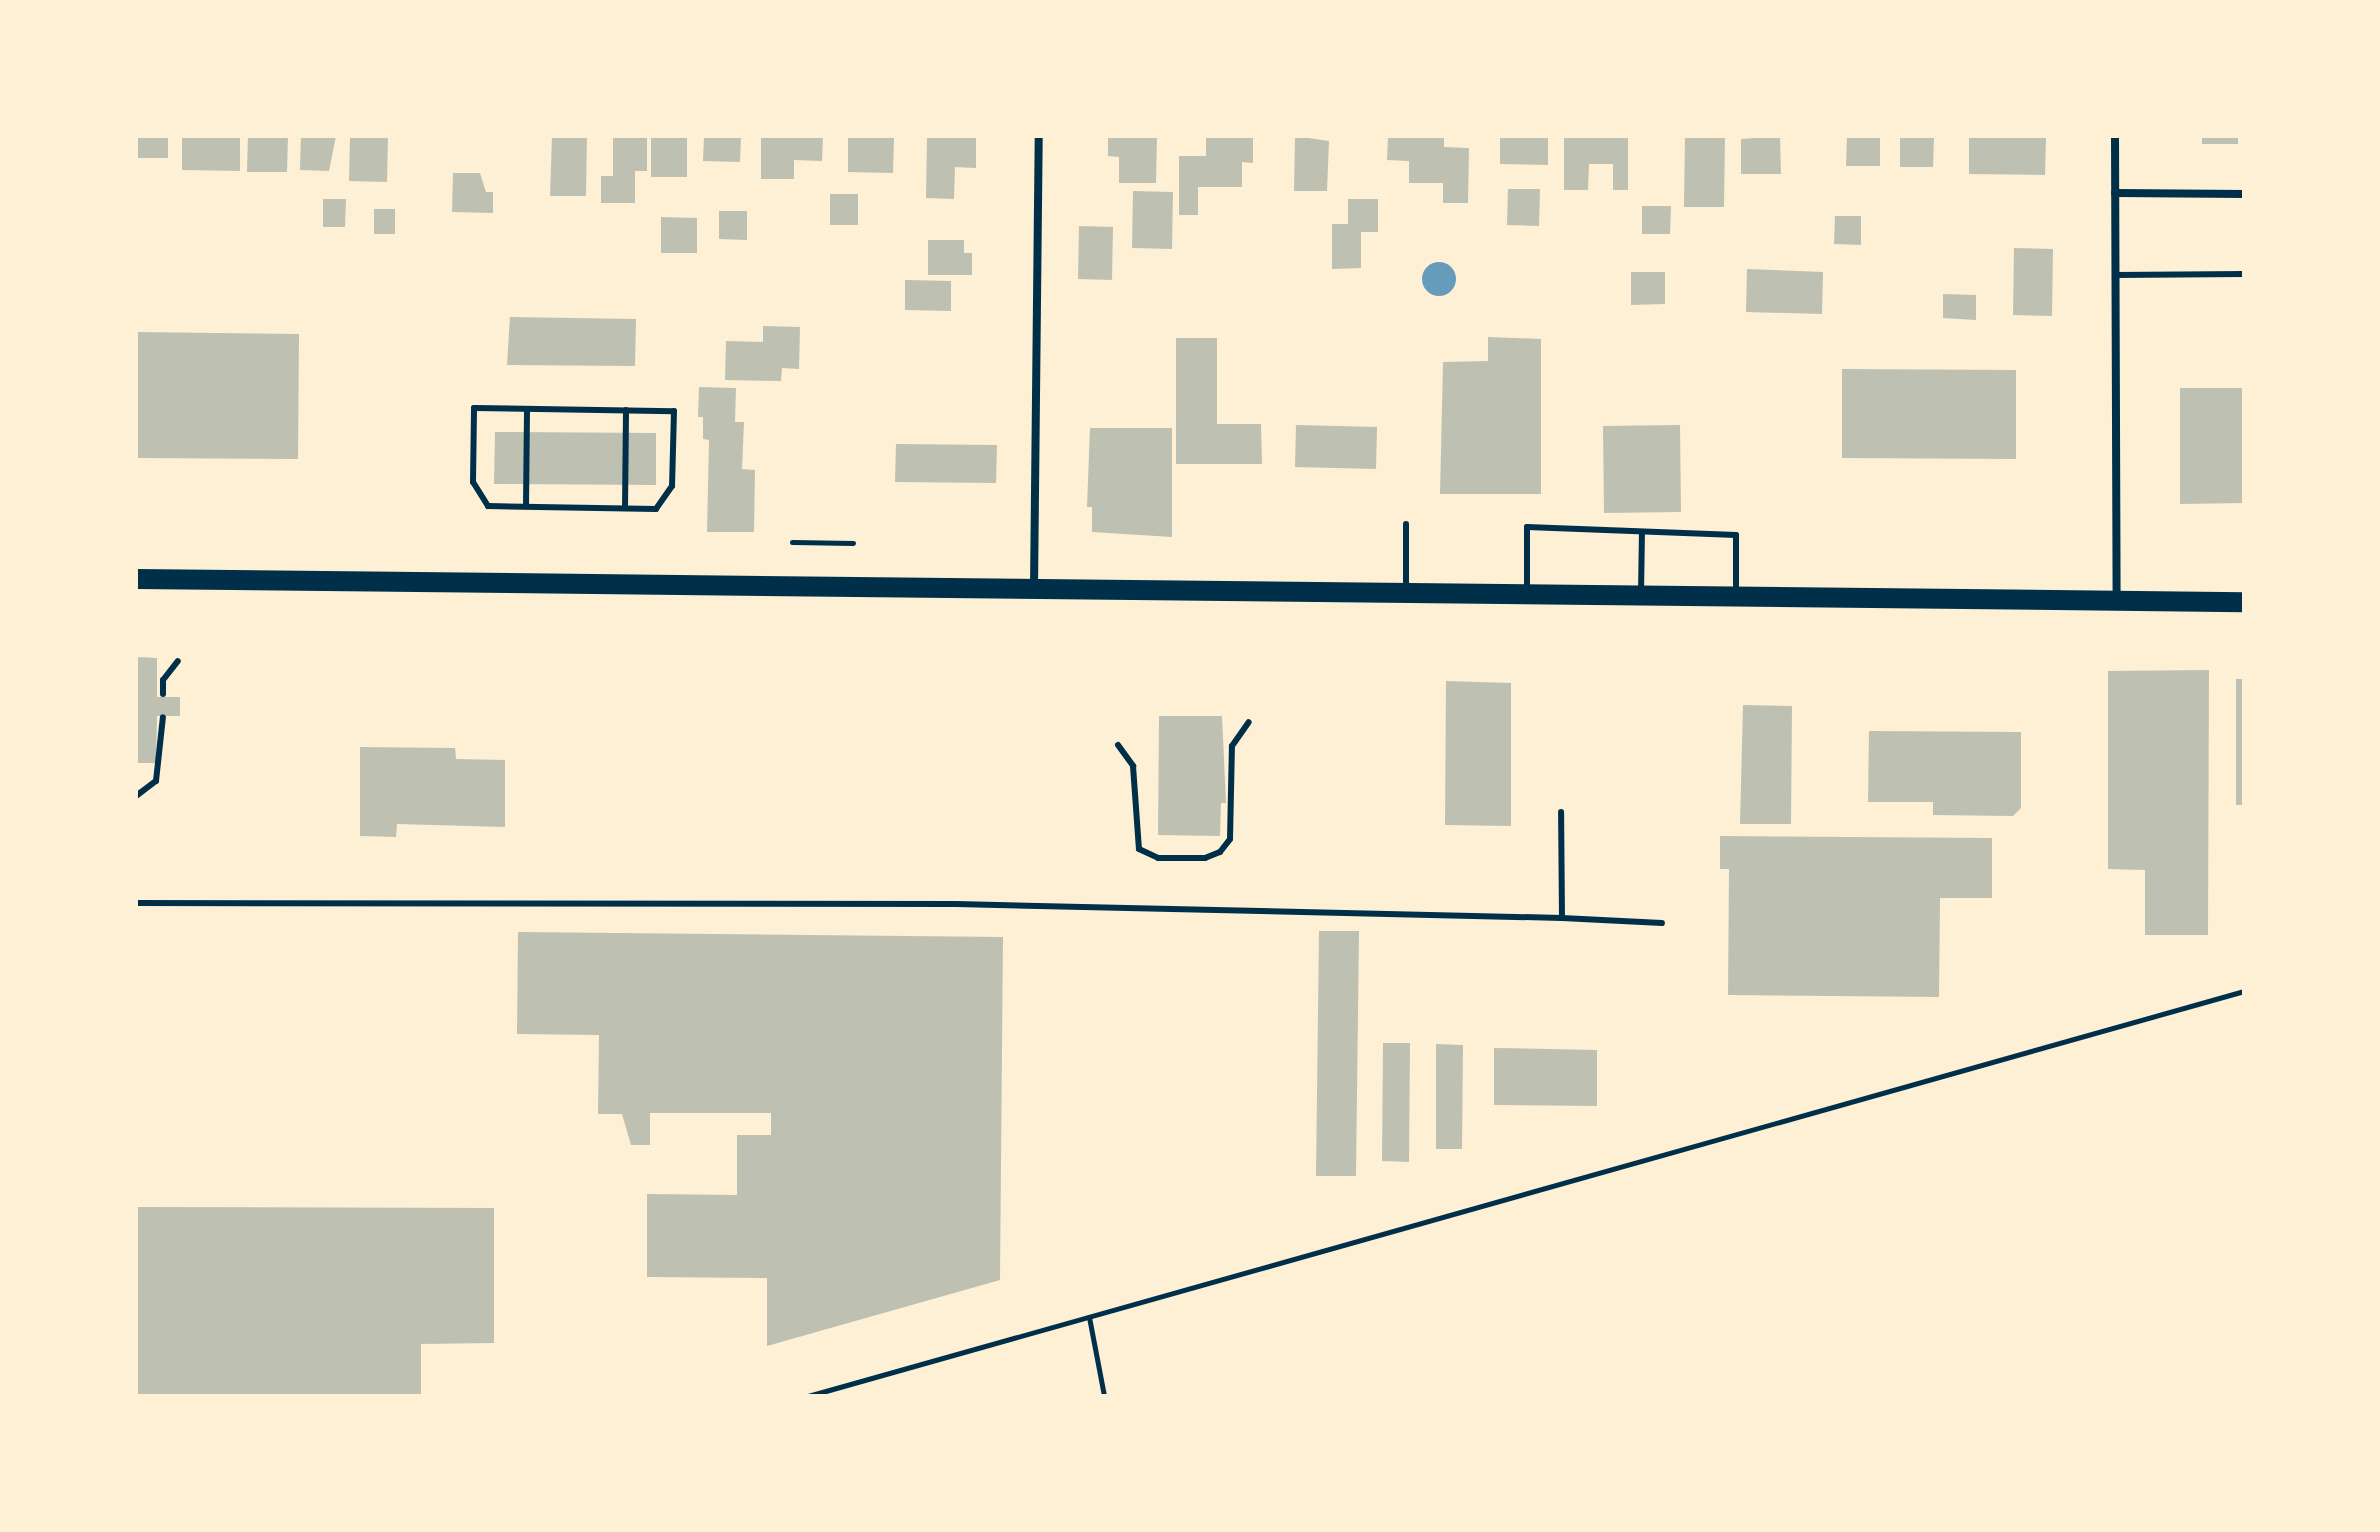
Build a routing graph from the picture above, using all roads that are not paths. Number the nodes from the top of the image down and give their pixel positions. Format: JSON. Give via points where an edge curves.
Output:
{"nodes":[{"id":1,"x":1039,"y":136,"type":"edge"},
{"id":2,"x":2115,"y":136,"type":"edge"},
{"id":3,"x":2115,"y":193,"type":"junction"},
{"id":4,"x":2244,"y":194,"type":"edge"},
{"id":5,"x":2244,"y":274,"type":"edge"},
{"id":6,"x":2116,"y":275,"type":"junction"},
{"id":7,"x":527,"y":409,"type":"junction"},
{"id":8,"x":626,"y":410,"type":"junction"},
{"id":9,"x":526,"y":506,"type":"junction"},
{"id":10,"x":625,"y":508,"type":"junction"},
{"id":11,"x":1406,"y":524,"type":"dead end"},
{"id":12,"x":1642,"y":533,"type":"junction"},
{"id":13,"x":136,"y":579,"type":"edge"},
{"id":14,"x":1034,"y":589,"type":"junction"},
{"id":15,"x":1406,"y":593,"type":"junction"},
{"id":16,"x":1527,"y":594,"type":"junction"},
{"id":17,"x":1641,"y":596,"type":"junction"},
{"id":18,"x":1736,"y":597,"type":"junction"},
{"id":19,"x":2117,"y":601,"type":"junction"},
{"id":20,"x":2244,"y":602,"type":"edge"},
{"id":21,"x":178,"y":661,"type":"dead end"},
{"id":22,"x":163,"y":694,"type":"dead end"},
{"id":23,"x":163,"y":717,"type":"dead end"},
{"id":24,"x":1249,"y":722,"type":"dead end"},
{"id":25,"x":1118,"y":745,"type":"dead end"},
{"id":26,"x":136,"y":796,"type":"edge"},
{"id":27,"x":1561,"y":812,"type":"dead end"},
{"id":28,"x":136,"y":903,"type":"edge"},
{"id":29,"x":1562,"y":918,"type":"junction"},
{"id":30,"x":1662,"y":923,"type":"dead end"}],
"edges":[{"from":1,"to":14,"type":"street"},
{"from":2,"to":3,"type":"street"},
{"from":3,"to":4,"type":"street"},
{"from":3,"to":6,"type":"street"},
{"from":5,"to":6,"type":"lane"},
{"from":6,"to":19,"type":"street"},
{"from":7,"to":8,"type":"lane"},
{"from":7,"to":9,"type":"lane"},
{"from":7,"to":9,"type":"lane","via":[[474,408],[473,482],[488,506]]},
{"from":8,"to":10,"type":"lane"},
{"from":8,"to":10,"type":"lane","via":[[674,411],[672,486],[656,509]]},
{"from":9,"to":10,"type":"lane"},
{"from":11,"to":15,"type":"lane"},
{"from":12,"to":16,"type":"lane","via":[[1527,527]]},
{"from":12,"to":17,"type":"lane"},
{"from":12,"to":18,"type":"lane","via":[[1736,535]]},
{"from":13,"to":14,"type":"main road"},
{"from":14,"to":15,"type":"main road"},
{"from":15,"to":16,"type":"main road"},
{"from":16,"to":17,"type":"main road"},
{"from":17,"to":18,"type":"main road"},
{"from":18,"to":19,"type":"main road"},
{"from":19,"to":20,"type":"main road"},
{"from":21,"to":22,"type":"lane","via":[[163,680]]},
{"from":23,"to":26,"type":"lane","via":[[156,781]]},
{"from":24,"to":25,"type":"lane","via":[[1232,746],[1230,839],[1220,852],[1205,858],[1158,858],[1139,849],[1133,766]]},
{"from":27,"to":29,"type":"lane"},
{"from":28,"to":29,"type":"lane","via":[[1017,904]]},
{"from":29,"to":30,"type":"lane"}]}
